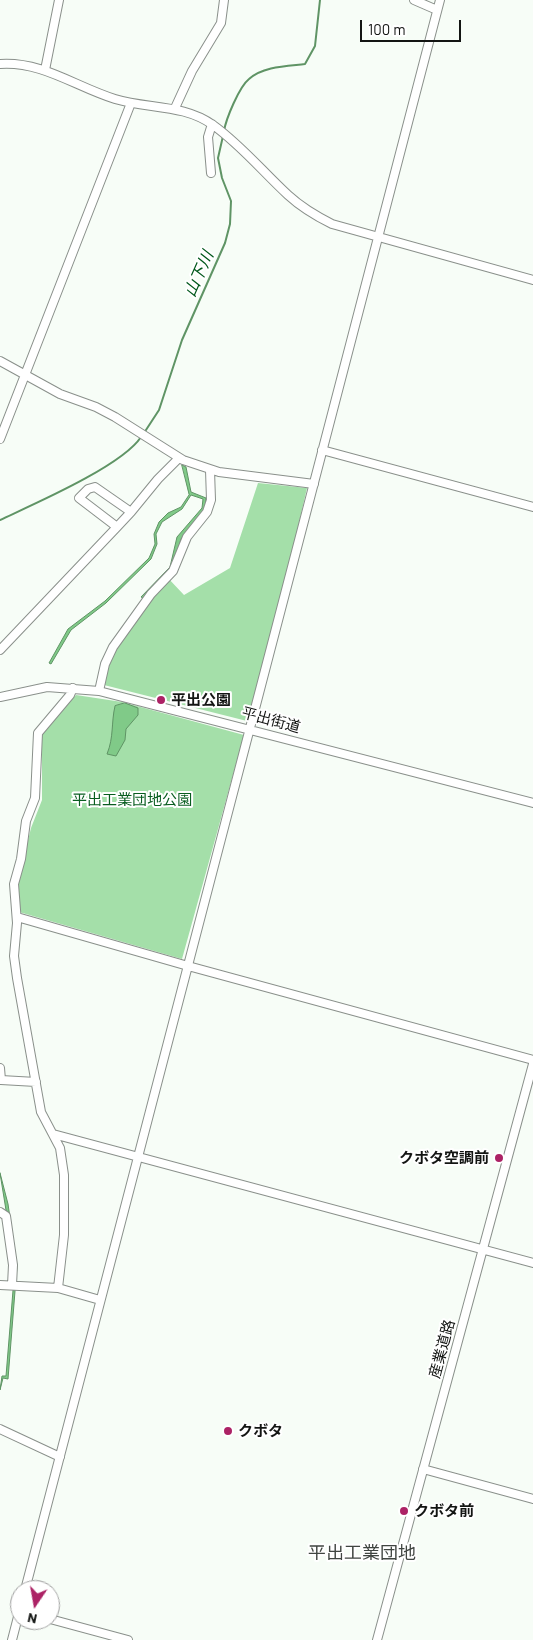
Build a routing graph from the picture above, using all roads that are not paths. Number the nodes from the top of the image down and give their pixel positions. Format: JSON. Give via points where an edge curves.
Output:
{"nodes":[{"id":1,"x":59,"y":0,"type":"edge"},
{"id":2,"x":224,"y":0,"type":"edge"},
{"id":3,"x":414,"y":0,"type":"edge"},
{"id":4,"x":440,"y":0,"type":"edge"},
{"id":5,"x":437,"y":10,"type":"junction"},
{"id":6,"x":0,"y":64,"type":"edge"},
{"id":7,"x":45,"y":70,"type":"junction"},
{"id":8,"x":131,"y":103,"type":"junction"},
{"id":9,"x":175,"y":108,"type":"junction"},
{"id":10,"x":212,"y":124,"type":"junction"},
{"id":11,"x":211,"y":173,"type":"dead end"},
{"id":12,"x":378,"y":238,"type":"junction"},
{"id":13,"x":533,"y":280,"type":"edge"},
{"id":14,"x":0,"y":361,"type":"edge"},
{"id":15,"x":24,"y":375,"type":"junction"},
{"id":16,"x":0,"y":439,"type":"edge"},
{"id":17,"x":322,"y":450,"type":"junction"},
{"id":18,"x":179,"y":458,"type":"junction"},
{"id":19,"x":210,"y":470,"type":"junction"},
{"id":20,"x":314,"y":484,"type":"junction"},
{"id":21,"x":533,"y":507,"type":"edge"},
{"id":22,"x":130,"y":512,"type":"junction"},
{"id":23,"x":117,"y":527,"type":"junction"},
{"id":24,"x":0,"y":650,"type":"edge"},
{"id":25,"x":73,"y":688,"type":"junction"},
{"id":26,"x":99,"y":691,"type":"junction"},
{"id":27,"x":0,"y":696,"type":"edge"},
{"id":28,"x":249,"y":729,"type":"junction"},
{"id":29,"x":533,"y":803,"type":"edge"},
{"id":30,"x":16,"y":917,"type":"junction"},
{"id":31,"x":188,"y":966,"type":"junction"},
{"id":32,"x":533,"y":1060,"type":"edge"},
{"id":33,"x":533,"y":1064,"type":"edge"},
{"id":34,"x":0,"y":1068,"type":"edge"},
{"id":35,"x":36,"y":1082,"type":"junction"},
{"id":36,"x":53,"y":1134,"type":"junction"},
{"id":37,"x":138,"y":1156,"type":"junction"},
{"id":38,"x":0,"y":1212,"type":"edge"},
{"id":39,"x":483,"y":1249,"type":"junction"},
{"id":40,"x":533,"y":1262,"type":"edge"},
{"id":41,"x":0,"y":1285,"type":"edge"},
{"id":42,"x":12,"y":1285,"type":"junction"},
{"id":43,"x":58,"y":1288,"type":"junction"},
{"id":44,"x":100,"y":1300,"type":"junction"},
{"id":45,"x":0,"y":1429,"type":"edge"},
{"id":46,"x":60,"y":1457,"type":"junction"},
{"id":47,"x":423,"y":1470,"type":"junction"},
{"id":48,"x":533,"y":1499,"type":"edge"},
{"id":49,"x":28,"y":1580,"type":"edge"},
{"id":50,"x":60,"y":1622,"type":"edge"},
{"id":51,"x":128,"y":1640,"type":"edge"},
{"id":52,"x":377,"y":1640,"type":"edge"}],
"edges":[{"from":1,"to":7,"type":"street"},
{"from":2,"to":9,"type":"street","via":[[221,23],[192,71]]},
{"from":3,"to":5,"type":"street"},
{"from":4,"to":5,"type":"street"},
{"from":5,"to":12,"type":"street"},
{"from":6,"to":7,"type":"street","via":[[27,65]]},
{"from":7,"to":8,"type":"street"},
{"from":8,"to":9,"type":"street"},
{"from":8,"to":15,"type":"street"},
{"from":9,"to":10,"type":"street","via":[[196,114]]},
{"from":10,"to":11,"type":"street","via":[[208,137]]},
{"from":10,"to":12,"type":"street","via":[[309,211],[332,224]]},
{"from":12,"to":13,"type":"street"},
{"from":12,"to":17,"type":"street"},
{"from":14,"to":15,"type":"street"},
{"from":15,"to":16,"type":"street"},
{"from":15,"to":18,"type":"street","via":[[115,417]]},
{"from":17,"to":20,"type":"street"},
{"from":17,"to":21,"type":"street"},
{"from":18,"to":19,"type":"street"},
{"from":18,"to":22,"type":"street"},
{"from":19,"to":20,"type":"street"},
{"from":19,"to":26,"type":"street","via":[[211,500],[207,512],[187,537],[173,571],[151,594],[113,647]]},
{"from":20,"to":28,"type":"street"},
{"from":22,"to":23,"type":"street"},
{"from":22,"to":23,"type":"street","via":[[95,487],[88,488],[79,498]]},
{"from":23,"to":24,"type":"street"},
{"from":25,"to":26,"type":"street","name":"平出街道"},
{"from":25,"to":27,"type":"street","name":"平出街道","via":[[47,687]]},
{"from":25,"to":30,"type":"street","via":[[38,733],[35,798],[26,822],[14,884]]},
{"from":26,"to":28,"type":"street","name":"平出街道"},
{"from":28,"to":29,"type":"street","name":"平出街道"},
{"from":28,"to":31,"type":"street"},
{"from":30,"to":31,"type":"street"},
{"from":30,"to":35,"type":"street","via":[[14,956]]},
{"from":31,"to":32,"type":"street"},
{"from":31,"to":37,"type":"street"},
{"from":33,"to":39,"type":"street","name":"産業道路"},
{"from":34,"to":35,"type":"street","via":[[1,1080]]},
{"from":35,"to":36,"type":"street","via":[[41,1112]]},
{"from":36,"to":37,"type":"street"},
{"from":36,"to":43,"type":"street","via":[[60,1148],[65,1183]]},
{"from":37,"to":39,"type":"street"},
{"from":37,"to":44,"type":"street"},
{"from":38,"to":42,"type":"street","via":[[6,1216],[13,1265]]},
{"from":39,"to":40,"type":"street"},
{"from":39,"to":47,"type":"street","name":"産業道路"},
{"from":41,"to":42,"type":"street"},
{"from":42,"to":43,"type":"street"},
{"from":43,"to":44,"type":"street"},
{"from":44,"to":46,"type":"street"},
{"from":45,"to":46,"type":"street"},
{"from":46,"to":49,"type":"street"},
{"from":47,"to":48,"type":"street"},
{"from":47,"to":52,"type":"street","name":"産業道路"},
{"from":50,"to":51,"type":"street"}]}
